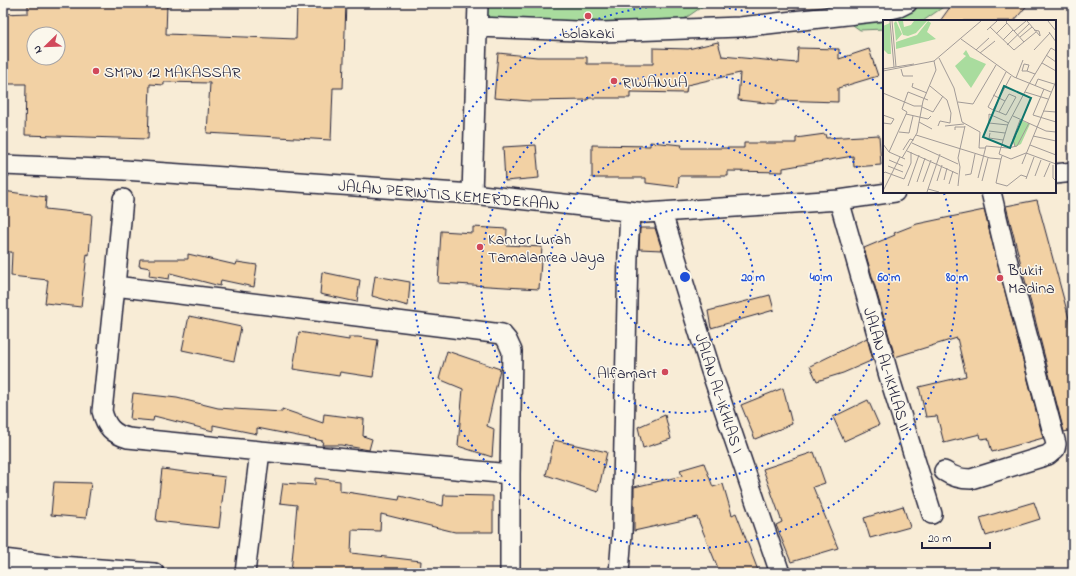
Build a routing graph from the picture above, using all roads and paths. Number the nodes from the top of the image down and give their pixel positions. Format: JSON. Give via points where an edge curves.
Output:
{"nodes":[{"id":1,"x":478,"y":3,"type":"edge"},
{"id":2,"x":902,"y":10,"type":"edge"},
{"id":3,"x":478,"y":27,"type":"junction"},
{"id":4,"x":3,"y":165,"type":"edge"},
{"id":5,"x":1073,"y":172,"type":"edge"},
{"id":6,"x":1056,"y":174,"type":"edge"},
{"id":7,"x":888,"y":193,"type":"edge"},
{"id":8,"x":991,"y":193,"type":"edge"},
{"id":9,"x":472,"y":194,"type":"junction"},
{"id":10,"x":123,"y":199,"type":"dead end"},
{"id":11,"x":839,"y":200,"type":"junction"},
{"id":12,"x":630,"y":212,"type":"junction"},
{"id":13,"x":662,"y":213,"type":"junction"},
{"id":14,"x":115,"y":286,"type":"junction"},
{"id":15,"x":260,"y":451,"type":"junction"},
{"id":16,"x":944,"y":471,"type":"dead end"},
{"id":17,"x":510,"y":474,"type":"junction"},
{"id":18,"x":932,"y":514,"type":"dead end"},
{"id":19,"x":3,"y":559,"type":"edge"},
{"id":20,"x":154,"y":573,"type":"edge"},
{"id":21,"x":245,"y":573,"type":"edge"},
{"id":22,"x":510,"y":573,"type":"edge"},
{"id":23,"x":619,"y":573,"type":"edge"},
{"id":24,"x":780,"y":573,"type":"edge"}],
"edges":[{"from":1,"to":3,"type":"street"},
{"from":2,"to":3,"type":"street","via":[[740,27],[602,32]]},
{"from":3,"to":9,"type":"street"},
{"from":4,"to":9,"type":"street","name":"JALAN PERINTIS KEMERDEKAAN","via":[[124,170]]},
{"from":5,"to":6,"type":"street"},
{"from":7,"to":11,"type":"street","name":"JALAN PERINTIS KEMERDEKAAN"},
{"from":8,"to":16,"type":"street","via":[[1056,444],[1055,449],[1048,455],[971,479],[959,479]]},
{"from":9,"to":12,"type":"street","name":"JALAN PERINTIS KEMERDEKAAN"},
{"from":10,"to":14,"type":"street"},
{"from":11,"to":13,"type":"street","name":"JALAN PERINTIS KEMERDEKAAN"},
{"from":11,"to":18,"type":"street","name":"JALAN AL-IKHLAS II","via":[[889,376]]},
{"from":12,"to":13,"type":"street","name":"JALAN PERINTIS KEMERDEKAAN"},
{"from":12,"to":23,"type":"street"},
{"from":13,"to":24,"type":"street","name":"JALAN AL-IKHLAS I"},
{"from":14,"to":15,"type":"street","via":[[102,411],[109,428],[118,435],[128,438]]},
{"from":14,"to":17,"type":"street","via":[[502,334],[512,351]]},
{"from":15,"to":17,"type":"street"},
{"from":15,"to":21,"type":"street"},
{"from":17,"to":22,"type":"street"},
{"from":19,"to":20,"type":"street"}]}
